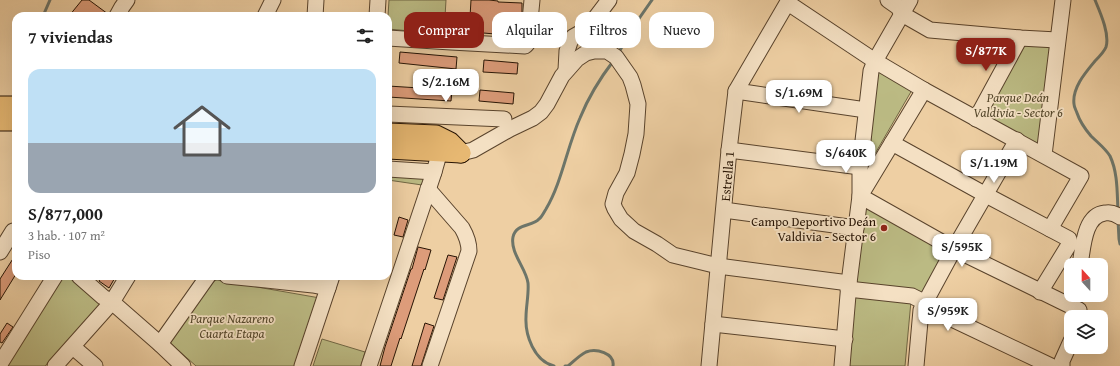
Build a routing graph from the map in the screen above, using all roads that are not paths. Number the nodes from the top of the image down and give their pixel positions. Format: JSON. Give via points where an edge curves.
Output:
{"nodes":[{"id":1,"x":127,"y":0,"type":"edge"},
{"id":2,"x":273,"y":0,"type":"edge"},
{"id":3,"x":316,"y":0,"type":"edge"},
{"id":4,"x":378,"y":0,"type":"edge"},
{"id":5,"x":532,"y":0,"type":"edge"},
{"id":6,"x":609,"y":0,"type":"edge"},
{"id":7,"x":888,"y":0,"type":"edge"},
{"id":8,"x":910,"y":0,"type":"edge"},
{"id":9,"x":1063,"y":0,"type":"edge"},
{"id":10,"x":788,"y":1,"type":"edge"},
{"id":11,"x":119,"y":12,"type":"edge"},
{"id":12,"x":267,"y":12,"type":"edge"},
{"id":13,"x":315,"y":12,"type":"edge"},
{"id":14,"x":377,"y":12,"type":"edge"},
{"id":15,"x":902,"y":14,"type":"junction"},
{"id":16,"x":392,"y":38,"type":"edge"},
{"id":17,"x":1020,"y":38,"type":"junction"},
{"id":18,"x":1057,"y":40,"type":"junction"},
{"id":19,"x":875,"y":61,"type":"junction"},
{"id":20,"x":566,"y":70,"type":"junction"},
{"id":21,"x":924,"y":90,"type":"junction"},
{"id":22,"x":736,"y":91,"type":"junction"},
{"id":23,"x":0,"y":106,"type":"edge"},
{"id":24,"x":12,"y":106,"type":"edge"},
{"id":25,"x":866,"y":110,"type":"junction"},
{"id":26,"x":392,"y":114,"type":"edge"},
{"id":27,"x":504,"y":119,"type":"dead end"},
{"id":28,"x":976,"y":119,"type":"junction"},
{"id":29,"x":0,"y":121,"type":"edge"},
{"id":30,"x":12,"y":121,"type":"edge"},
{"id":31,"x":392,"y":134,"type":"edge"},
{"id":32,"x":1017,"y":140,"type":"junction"},
{"id":33,"x":892,"y":143,"type":"junction"},
{"id":34,"x":440,"y":144,"type":"junction"},
{"id":35,"x":392,"y":149,"type":"edge"},
{"id":36,"x":729,"y":150,"type":"junction"},
{"id":37,"x":461,"y":153,"type":"joint"},
{"id":38,"x":1044,"y":155,"type":"junction"},
{"id":39,"x":860,"y":167,"type":"junction"},
{"id":40,"x":392,"y":169,"type":"edge"},
{"id":41,"x":434,"y":172,"type":"junction"},
{"id":42,"x":428,"y":189,"type":"junction"},
{"id":43,"x":986,"y":195,"type":"junction"},
{"id":44,"x":860,"y":196,"type":"junction"},
{"id":45,"x":724,"y":210,"type":"junction"},
{"id":46,"x":1120,"y":217,"type":"edge"},
{"id":47,"x":856,"y":228,"type":"junction"},
{"id":48,"x":1050,"y":228,"type":"junction"},
{"id":49,"x":12,"y":233,"type":"edge"},
{"id":50,"x":954,"y":249,"type":"junction"},
{"id":51,"x":0,"y":252,"type":"edge"},
{"id":52,"x":1081,"y":258,"type":"edge"},
{"id":53,"x":718,"y":266,"type":"junction"},
{"id":54,"x":52,"y":280,"type":"edge"},
{"id":55,"x":84,"y":280,"type":"edge"},
{"id":56,"x":126,"y":280,"type":"edge"},
{"id":57,"x":205,"y":280,"type":"edge"},
{"id":58,"x":265,"y":280,"type":"edge"},
{"id":59,"x":330,"y":282,"type":"edge"},
{"id":60,"x":848,"y":286,"type":"junction"},
{"id":61,"x":1040,"y":292,"type":"junction"},
{"id":62,"x":112,"y":302,"type":"junction"},
{"id":63,"x":924,"y":302,"type":"junction"},
{"id":64,"x":1073,"y":310,"type":"edge"},
{"id":65,"x":713,"y":324,"type":"junction"},
{"id":66,"x":845,"y":340,"type":"junction"},
{"id":67,"x":160,"y":344,"type":"junction"},
{"id":68,"x":73,"y":347,"type":"junction"},
{"id":69,"x":1065,"y":354,"type":"edge"},
{"id":70,"x":0,"y":364,"type":"edge"},
{"id":71,"x":55,"y":366,"type":"edge"},
{"id":72,"x":95,"y":366,"type":"edge"},
{"id":73,"x":183,"y":366,"type":"edge"},
{"id":74,"x":302,"y":366,"type":"edge"},
{"id":75,"x":368,"y":366,"type":"edge"},
{"id":76,"x":430,"y":366,"type":"edge"},
{"id":77,"x":709,"y":366,"type":"edge"},
{"id":78,"x":842,"y":366,"type":"edge"},
{"id":79,"x":916,"y":366,"type":"edge"},
{"id":80,"x":1051,"y":366,"type":"edge"},
{"id":81,"x":1062,"y":366,"type":"edge"}],
"edges":[{"from":1,"to":11,"type":"street"},
{"from":2,"to":12,"type":"street"},
{"from":3,"to":13,"type":"street"},
{"from":4,"to":14,"type":"street"},
{"from":5,"to":16,"type":"street","via":[[528,40],[525,46]]},
{"from":6,"to":20,"type":"street","via":[[587,29],[573,37],[567,51]]},
{"from":7,"to":15,"type":"street","via":[[898,7]]},
{"from":8,"to":15,"type":"street"},
{"from":9,"to":18,"type":"street"},
{"from":10,"to":19,"type":"street"},
{"from":10,"to":22,"type":"street","name":"Estrella 1"},
{"from":15,"to":17,"type":"street","via":[[930,30]]},
{"from":15,"to":19,"type":"street"},
{"from":17,"to":18,"type":"street"},
{"from":17,"to":28,"type":"street"},
{"from":18,"to":38,"type":"street"},
{"from":19,"to":21,"type":"street"},
{"from":19,"to":25,"type":"street","via":[[871,71]]},
{"from":20,"to":37,"type":"street","via":[[541,112],[473,150]]},
{"from":20,"to":53,"type":"street","via":[[586,53],[594,50],[607,51],[616,57],[633,85],[638,104],[636,134],[627,173],[613,204],[621,219],[634,231],[673,256]]},
{"from":21,"to":28,"type":"street"},
{"from":21,"to":33,"type":"street"},
{"from":22,"to":25,"type":"street"},
{"from":22,"to":36,"type":"street","name":"Estrella 1"},
{"from":23,"to":24,"type":"main road"},
{"from":25,"to":39,"type":"street"},
{"from":26,"to":27,"type":"street"},
{"from":28,"to":32,"type":"street"},
{"from":29,"to":30,"type":"main road"},
{"from":31,"to":34,"type":"main road","via":[[436,135]]},
{"from":32,"to":38,"type":"street"},
{"from":32,"to":43,"type":"street"},
{"from":33,"to":43,"type":"street"},
{"from":33,"to":44,"type":"street"},
{"from":34,"to":35,"type":"main road"},
{"from":34,"to":37,"type":"main road"},
{"from":34,"to":41,"type":"street"},
{"from":36,"to":39,"type":"street"},
{"from":36,"to":45,"type":"street","name":"Estrella 1"},
{"from":38,"to":48,"type":"street","via":[[1081,176]]},
{"from":39,"to":44,"type":"street"},
{"from":40,"to":41,"type":"street"},
{"from":41,"to":42,"type":"street"},
{"from":42,"to":75,"type":"street"},
{"from":42,"to":76,"type":"street","via":[[462,228],[469,245]]},
{"from":43,"to":48,"type":"street"},
{"from":43,"to":50,"type":"street"},
{"from":44,"to":47,"type":"street"},
{"from":44,"to":50,"type":"street"},
{"from":45,"to":47,"type":"street"},
{"from":45,"to":53,"type":"street","name":"Estrella 1"},
{"from":46,"to":52,"type":"street","via":[[1108,212],[1102,213],[1090,222]]},
{"from":47,"to":60,"type":"street"},
{"from":48,"to":61,"type":"street","via":[[1069,239],[1070,243]]},
{"from":49,"to":51,"type":"street"},
{"from":50,"to":61,"type":"street"},
{"from":50,"to":63,"type":"street"},
{"from":53,"to":60,"type":"street"},
{"from":53,"to":65,"type":"street","name":"Estrella 1"},
{"from":54,"to":70,"type":"street"},
{"from":55,"to":62,"type":"street"},
{"from":56,"to":62,"type":"street"},
{"from":57,"to":67,"type":"street"},
{"from":58,"to":59,"type":"street","via":[[313,285]]},
{"from":59,"to":74,"type":"street"},
{"from":60,"to":63,"type":"street","via":[[912,296]]},
{"from":60,"to":66,"type":"street"},
{"from":61,"to":64,"type":"street"},
{"from":62,"to":67,"type":"street"},
{"from":62,"to":68,"type":"street"},
{"from":63,"to":79,"type":"street"},
{"from":63,"to":80,"type":"street","via":[[933,310]]},
{"from":65,"to":66,"type":"street"},
{"from":65,"to":77,"type":"street","name":"Estrella 1"},
{"from":66,"to":78,"type":"street"},
{"from":67,"to":73,"type":"street"},
{"from":68,"to":71,"type":"street"},
{"from":68,"to":72,"type":"street"},
{"from":69,"to":81,"type":"street"}]}
